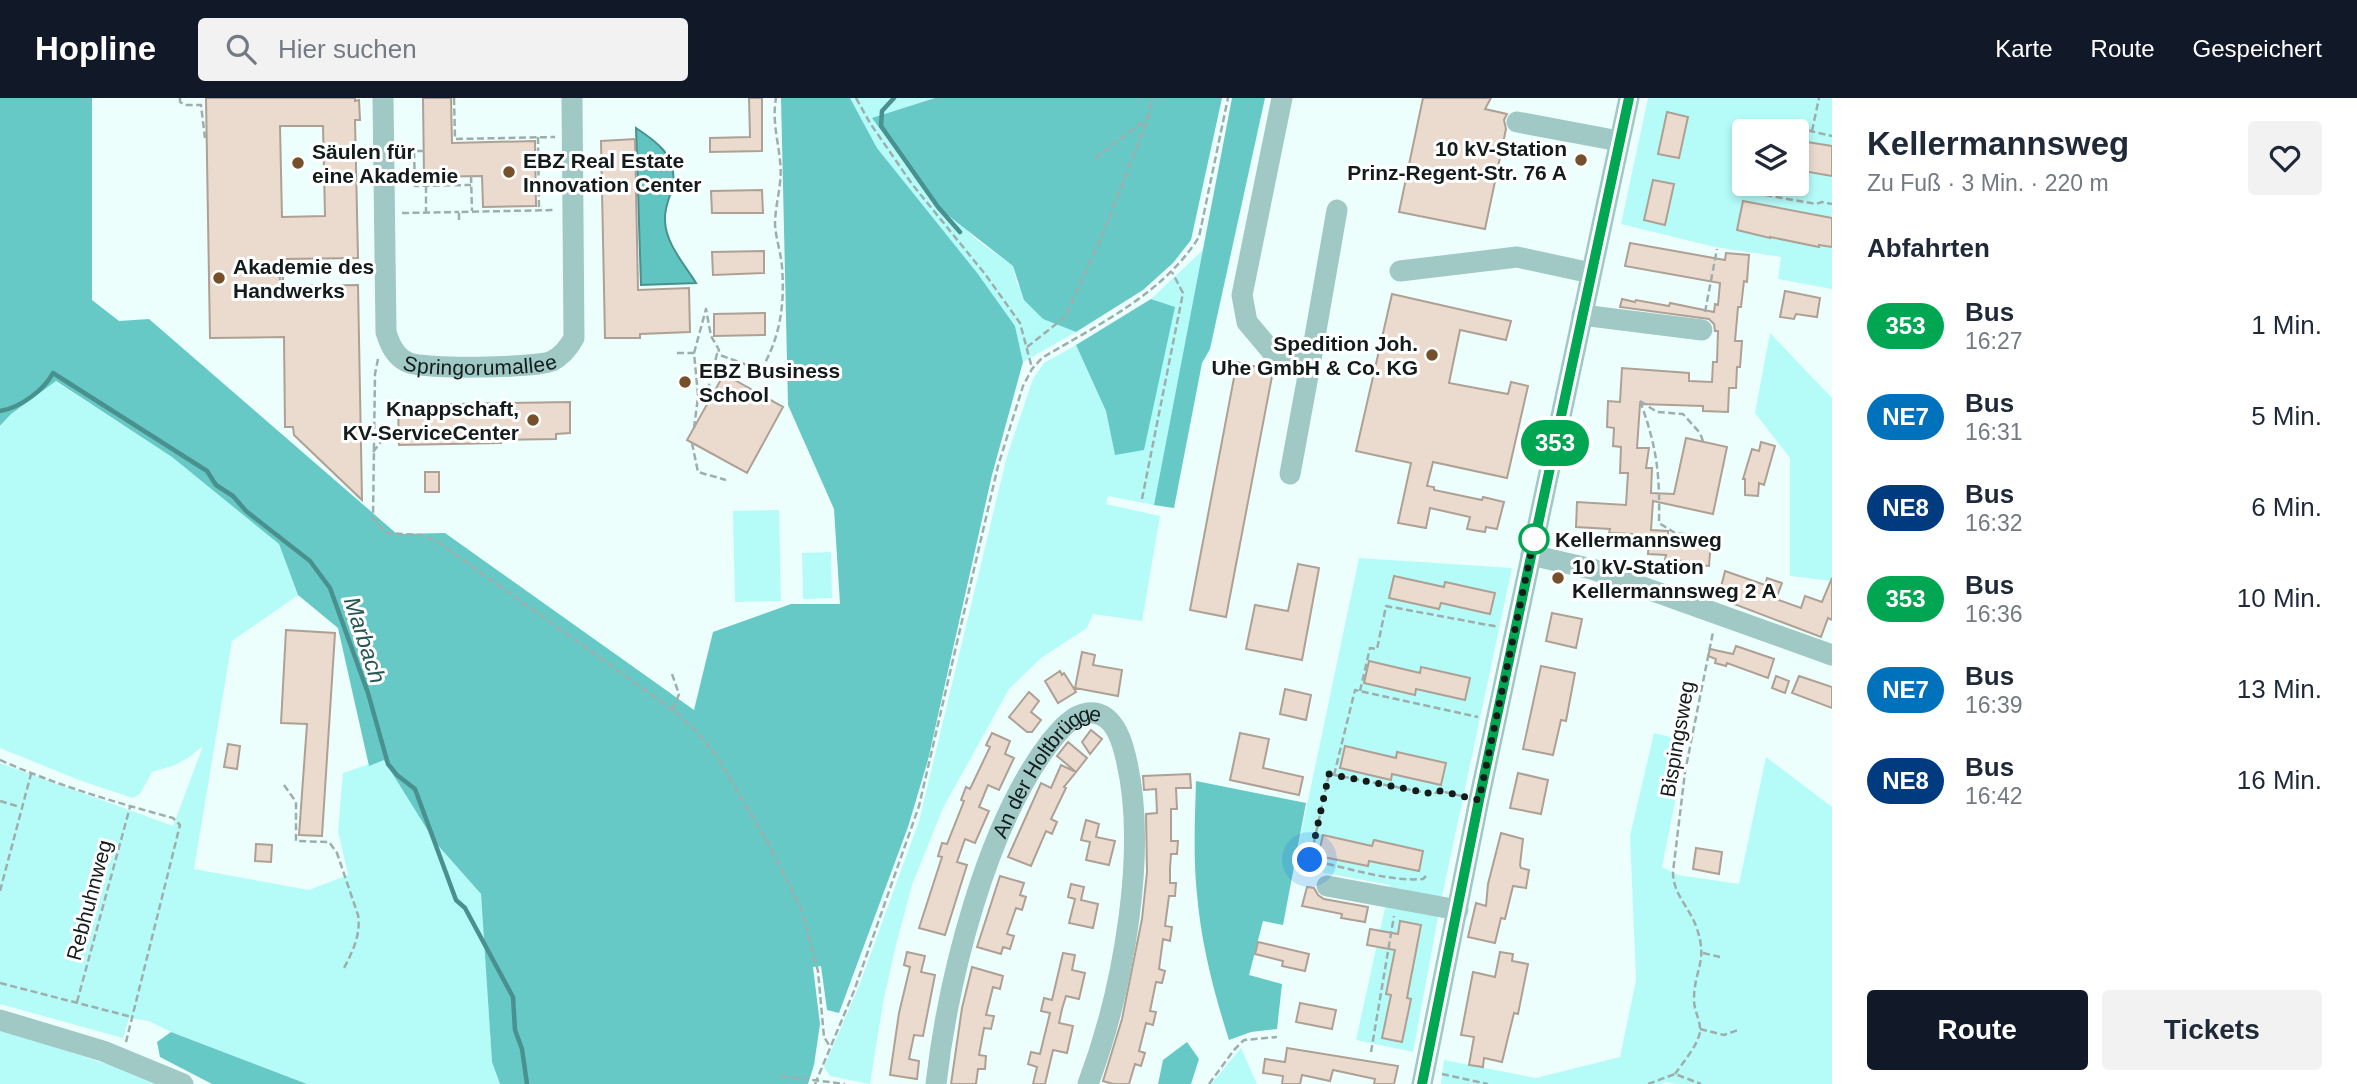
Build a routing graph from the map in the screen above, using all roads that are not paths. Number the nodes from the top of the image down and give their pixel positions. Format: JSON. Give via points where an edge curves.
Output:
{"nodes":[{"id":1,"x":383,"y":98,"type":"edge"},
{"id":2,"x":572,"y":98,"type":"edge"},
{"id":3,"x":1282,"y":98,"type":"edge"},
{"id":4,"x":1629,"y":98,"type":"edge"},
{"id":5,"x":1517,"y":122,"type":"dead end"},
{"id":6,"x":1619,"y":141,"type":"junction"},
{"id":7,"x":1337,"y":210,"type":"dead end"},
{"id":8,"x":1400,"y":271,"type":"dead end"},
{"id":9,"x":1591,"y":273,"type":"junction"},
{"id":10,"x":1583,"y":315,"type":"junction"},
{"id":11,"x":1702,"y":330,"type":"road end"},
{"id":12,"x":1310,"y":365,"type":"junction"},
{"id":13,"x":1290,"y":474,"type":"dead end"},
{"id":14,"x":1531,"y":555,"type":"junction"},
{"id":15,"x":1832,"y":655,"type":"edge"},
{"id":16,"x":1327,"y":886,"type":"dead end"},
{"id":17,"x":1458,"y":910,"type":"junction"},
{"id":18,"x":0,"y":1020,"type":"edge"},
{"id":19,"x":1424,"y":1077,"type":"edge"},
{"id":20,"x":183,"y":1084,"type":"edge"},
{"id":21,"x":936,"y":1084,"type":"edge"},
{"id":22,"x":1088,"y":1084,"type":"edge"}],
"edges":[{"from":1,"to":2,"type":"street","name":"Springorumallee","via":[[386,332],[397,355],[421,366],[536,365],[561,355],[574,338]]},
{"from":3,"to":12,"type":"street","via":[[1242,295],[1247,322],[1278,359]]},
{"from":4,"to":6,"type":"street"},
{"from":5,"to":6,"type":"street"},
{"from":6,"to":9,"type":"street"},
{"from":7,"to":12,"type":"street"},
{"from":8,"to":9,"type":"street","via":[[1517,257]]},
{"from":9,"to":10,"type":"street"},
{"from":10,"to":11,"type":"street"},
{"from":10,"to":14,"type":"street"},
{"from":12,"to":13,"type":"street"},
{"from":14,"to":15,"type":"street","via":[[1591,569]]},
{"from":14,"to":17,"type":"street"},
{"from":16,"to":17,"type":"street"},
{"from":17,"to":19,"type":"street"},
{"from":18,"to":20,"type":"street","via":[[103,1051]]},
{"from":21,"to":22,"type":"street","name":"An der Holtbrügge","via":[[956,971],[995,848],[1035,762],[1064,726],[1087,713],[1106,718],[1121,741],[1132,798],[1133,845],[1126,936]]}]}
